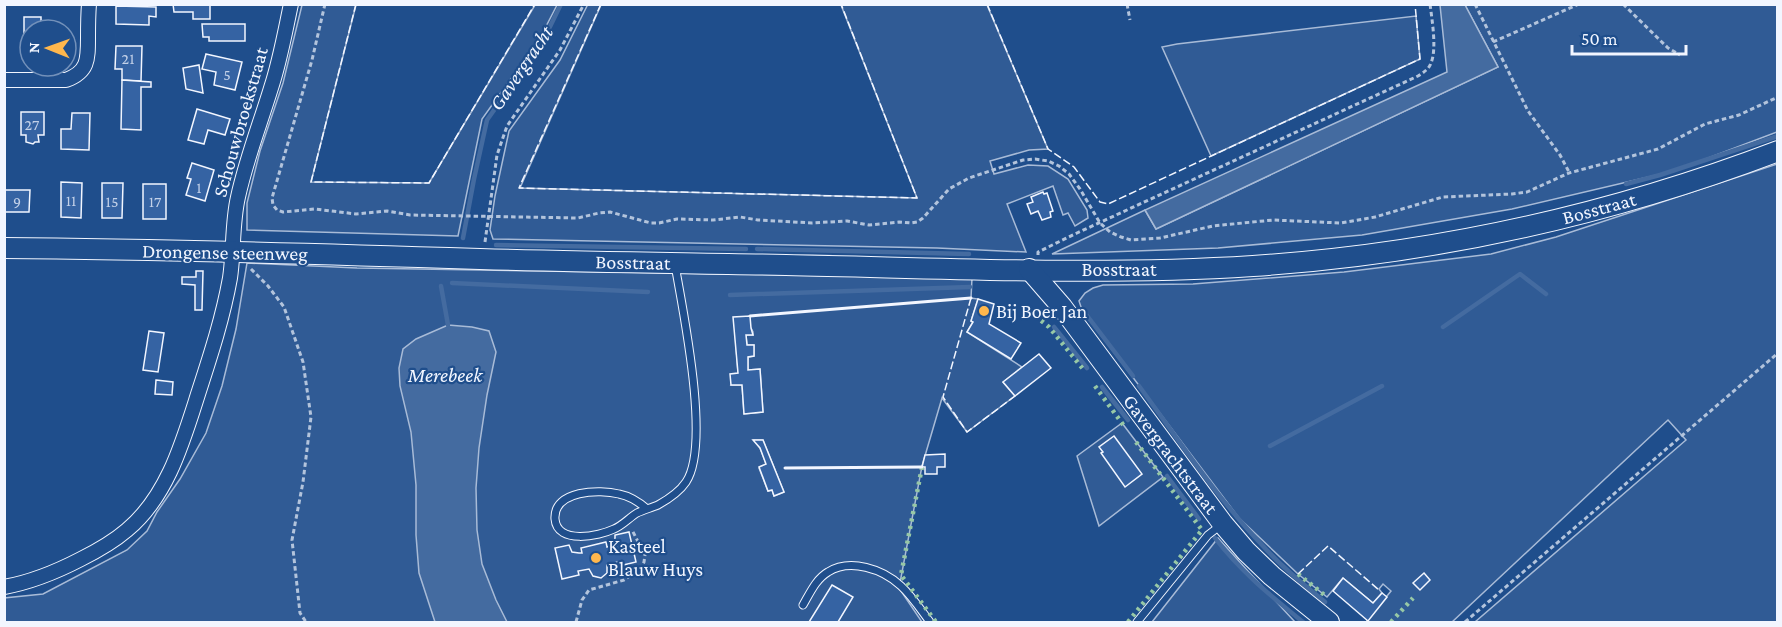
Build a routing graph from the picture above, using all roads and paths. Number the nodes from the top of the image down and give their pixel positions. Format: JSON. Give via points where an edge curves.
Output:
{"nodes":[{"id":1,"x":88,"y":4,"type":"edge"},
{"id":2,"x":291,"y":4,"type":"edge"},
{"id":3,"x":325,"y":4,"type":"edge"},
{"id":4,"x":584,"y":4,"type":"edge"},
{"id":5,"x":1127,"y":4,"type":"edge"},
{"id":6,"x":1430,"y":4,"type":"edge"},
{"id":7,"x":1475,"y":4,"type":"edge"},
{"id":8,"x":1579,"y":4,"type":"edge"},
{"id":9,"x":1623,"y":4,"type":"edge"},
{"id":10,"x":1130,"y":20,"type":"dead end"},
{"id":11,"x":1493,"y":42,"type":"junction"},
{"id":12,"x":1680,"y":55,"type":"dead end"},
{"id":13,"x":4,"y":80,"type":"edge"},
{"id":14,"x":1778,"y":97,"type":"edge"},
{"id":15,"x":1778,"y":152,"type":"edge"},
{"id":16,"x":1569,"y":173,"type":"junction"},
{"id":17,"x":487,"y":216,"type":"junction"},
{"id":18,"x":1100,"y":223,"type":"junction"},
{"id":19,"x":4,"y":248,"type":"edge"},
{"id":20,"x":233,"y":251,"type":"junction"},
{"id":21,"x":446,"y":258,"type":"joint"},
{"id":22,"x":483,"y":259,"type":"junction"},
{"id":23,"x":675,"y":263,"type":"junction"},
{"id":24,"x":1034,"y":269,"type":"junction"},
{"id":25,"x":1778,"y":353,"type":"edge"},
{"id":26,"x":647,"y":509,"type":"junction"},
{"id":27,"x":628,"y":520,"type":"junction"},
{"id":28,"x":1223,"y":524,"type":"junction"},
{"id":29,"x":4,"y":587,"type":"edge"},
{"id":30,"x":803,"y":605,"type":"dead end"},
{"id":31,"x":306,"y":622,"type":"edge"},
{"id":32,"x":576,"y":622,"type":"edge"},
{"id":33,"x":930,"y":622,"type":"edge"},
{"id":34,"x":1137,"y":622,"type":"edge"},
{"id":35,"x":1329,"y":622,"type":"edge"},
{"id":36,"x":1465,"y":622,"type":"edge"}],
"edges":[{"from":1,"to":13,"type":"street","via":[[88,60],[75,77]]},
{"from":2,"to":20,"type":"street","name":"Schouwbroekstraat","via":[[276,70],[238,195]]},
{"from":3,"to":17,"type":"path","via":[[275,185],[273,205],[283,212],[315,209],[356,214],[387,211]]},
{"from":4,"to":17,"type":"path","via":[[560,50],[507,126],[497,155]]},
{"from":5,"to":10,"type":"path"},
{"from":6,"to":18,"type":"path","via":[[1432,61],[1418,76]]},
{"from":7,"to":11,"type":"path"},
{"from":8,"to":11,"type":"path"},
{"from":9,"to":12,"type":"path"},
{"from":11,"to":16,"type":"path","via":[[1528,111]]},
{"from":14,"to":16,"type":"path","via":[[1739,115],[1705,124],[1658,149]]},
{"from":15,"to":24,"type":"street","name":"Bosstraat","via":[[1629,201],[1436,244],[1252,266]]},
{"from":16,"to":18,"type":"path","via":[[1527,192],[1430,199],[1375,217],[1341,223],[1230,223],[1131,240],[1110,232]]},
{"from":17,"to":18,"type":"path","via":[[578,218],[610,212],[651,223],[740,217],[812,223],[911,223],[923,218],[950,189],[969,178],[1035,159],[1048,161],[1069,174]]},
{"from":17,"to":22,"type":"path"},
{"from":18,"to":24,"type":"path","via":[[1038,252]]},
{"from":19,"to":20,"type":"street","name":"Drongense steenweg"},
{"from":20,"to":21,"type":"street","name":"Drongense steenweg"},
{"from":20,"to":29,"type":"street","name":"Schouwbroekstraat","via":[[221,324],[182,442],[158,496],[111,543],[41,578]]},
{"from":20,"to":31,"type":"path","via":[[284,307],[303,362],[311,417],[292,540],[300,613]]},
{"from":21,"to":22,"type":"street","name":"Bosstraat"},
{"from":22,"to":23,"type":"street","name":"Bosstraat"},
{"from":23,"to":24,"type":"street","name":"Bosstraat"},
{"from":23,"to":26,"type":"lane","via":[[695,390],[694,460],[686,482],[673,495]]},
{"from":24,"to":28,"type":"street","name":"Gavergrachtstraat"},
{"from":25,"to":36,"type":"path"},
{"from":26,"to":27,"type":"lane"},
{"from":26,"to":27,"type":"lane","via":[[619,494],[583,492],[563,501],[555,520],[569,536],[582,537],[615,529]]},
{"from":27,"to":32,"type":"path","via":[[645,555],[641,568],[624,580],[590,590],[582,600]]},
{"from":28,"to":34,"type":"lane","via":[[1208,535]]},
{"from":28,"to":35,"type":"street","name":"Gavergrachtstraat","via":[[1272,576]]},
{"from":30,"to":33,"type":"lane","via":[[828,572],[840,566],[858,566],[892,579]]}]}
